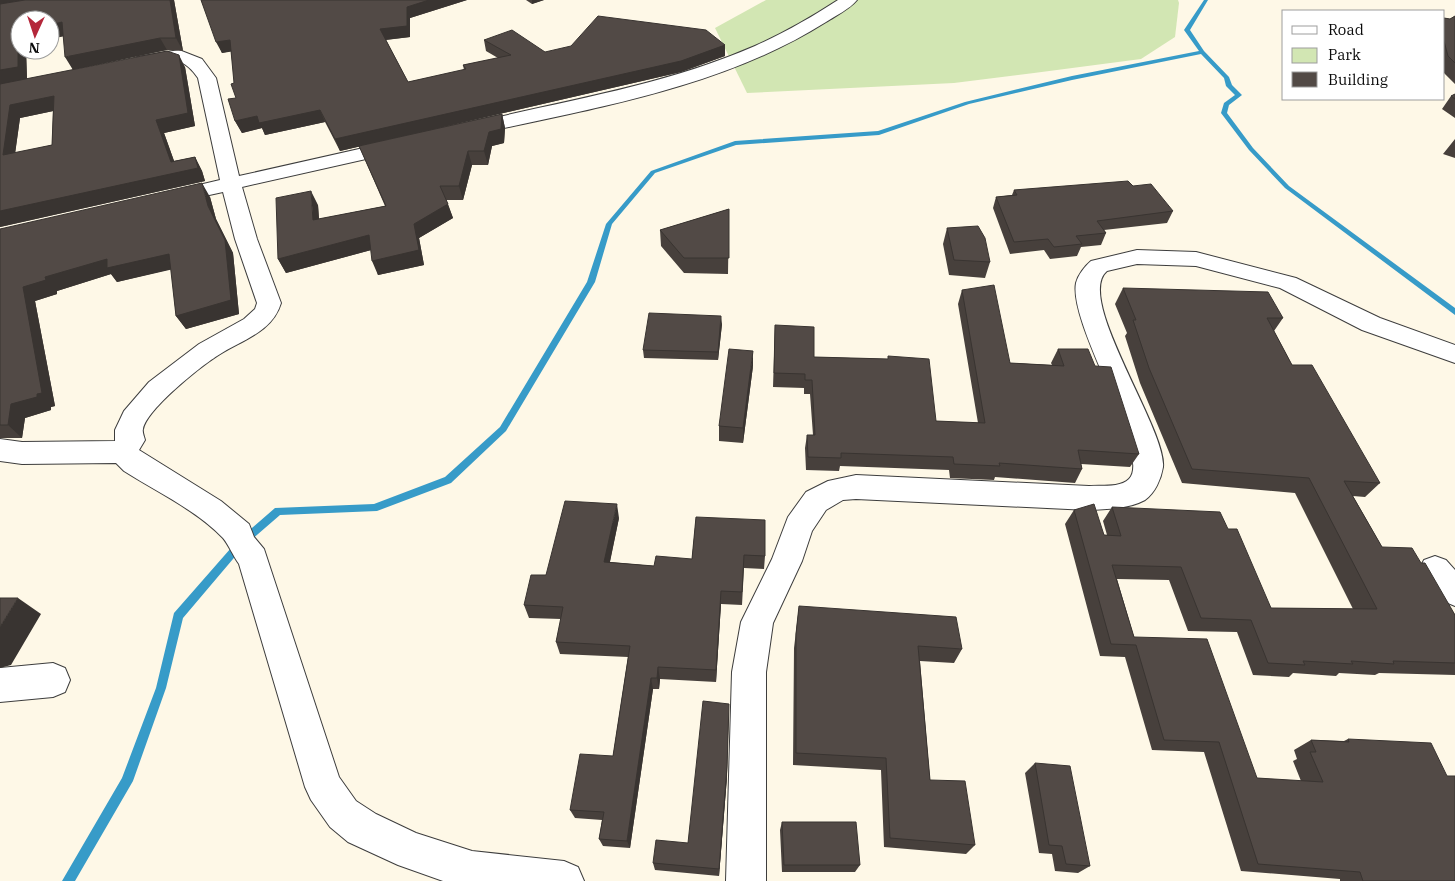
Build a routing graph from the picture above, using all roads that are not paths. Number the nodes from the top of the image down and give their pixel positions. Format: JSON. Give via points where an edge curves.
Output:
{"nodes":[{"id":1,"x":849,"y":0,"type":"edge"},
{"id":2,"x":125,"y":64,"type":"edge"},
{"id":3,"x":452,"y":134,"type":"edge"},
{"id":4,"x":414,"y":142,"type":"edge"},
{"id":5,"x":231,"y":184,"type":"junction"},
{"id":6,"x":144,"y":204,"type":"edge"},
{"id":7,"x":1455,"y":354,"type":"edge"},
{"id":8,"x":0,"y":450,"type":"edge"},
{"id":9,"x":123,"y":452,"type":"junction"},
{"id":10,"x":53,"y":680,"type":"dead end"},
{"id":11,"x":0,"y":685,"type":"edge"},
{"id":12,"x":564,"y":881,"type":"edge"},
{"id":13,"x":746,"y":881,"type":"edge"}],
"edges":[{"from":1,"to":3,"type":"street","via":[[824,18],[751,56],[688,78]]},
{"from":2,"to":5,"type":"street","via":[[179,55],[203,69]]},
{"from":4,"to":5,"type":"street"},
{"from":5,"to":6,"type":"street"},
{"from":5,"to":9,"type":"street","via":[[246,239],[270,303],[268,309],[254,325],[208,350],[158,388],[134,418],[129,430],[130,440]]},
{"from":7,"to":13,"type":"street","via":[[1372,324],[1288,282],[1196,259],[1137,257],[1099,266],[1088,283],[1088,296],[1100,338],[1144,443],[1150,466],[1144,483],[1122,496],[1097,497],[856,487],[838,489],[816,501],[799,526],[787,561],[757,622],[749,672]]},
{"from":8,"to":9,"type":"street","via":[[22,453]]},
{"from":9,"to":12,"type":"street","via":[[134,463],[211,510],[238,533],[241,543],[253,558],[324,787],[343,814],[362,828],[412,851],[472,871]]},
{"from":10,"to":11,"type":"street"}]}
